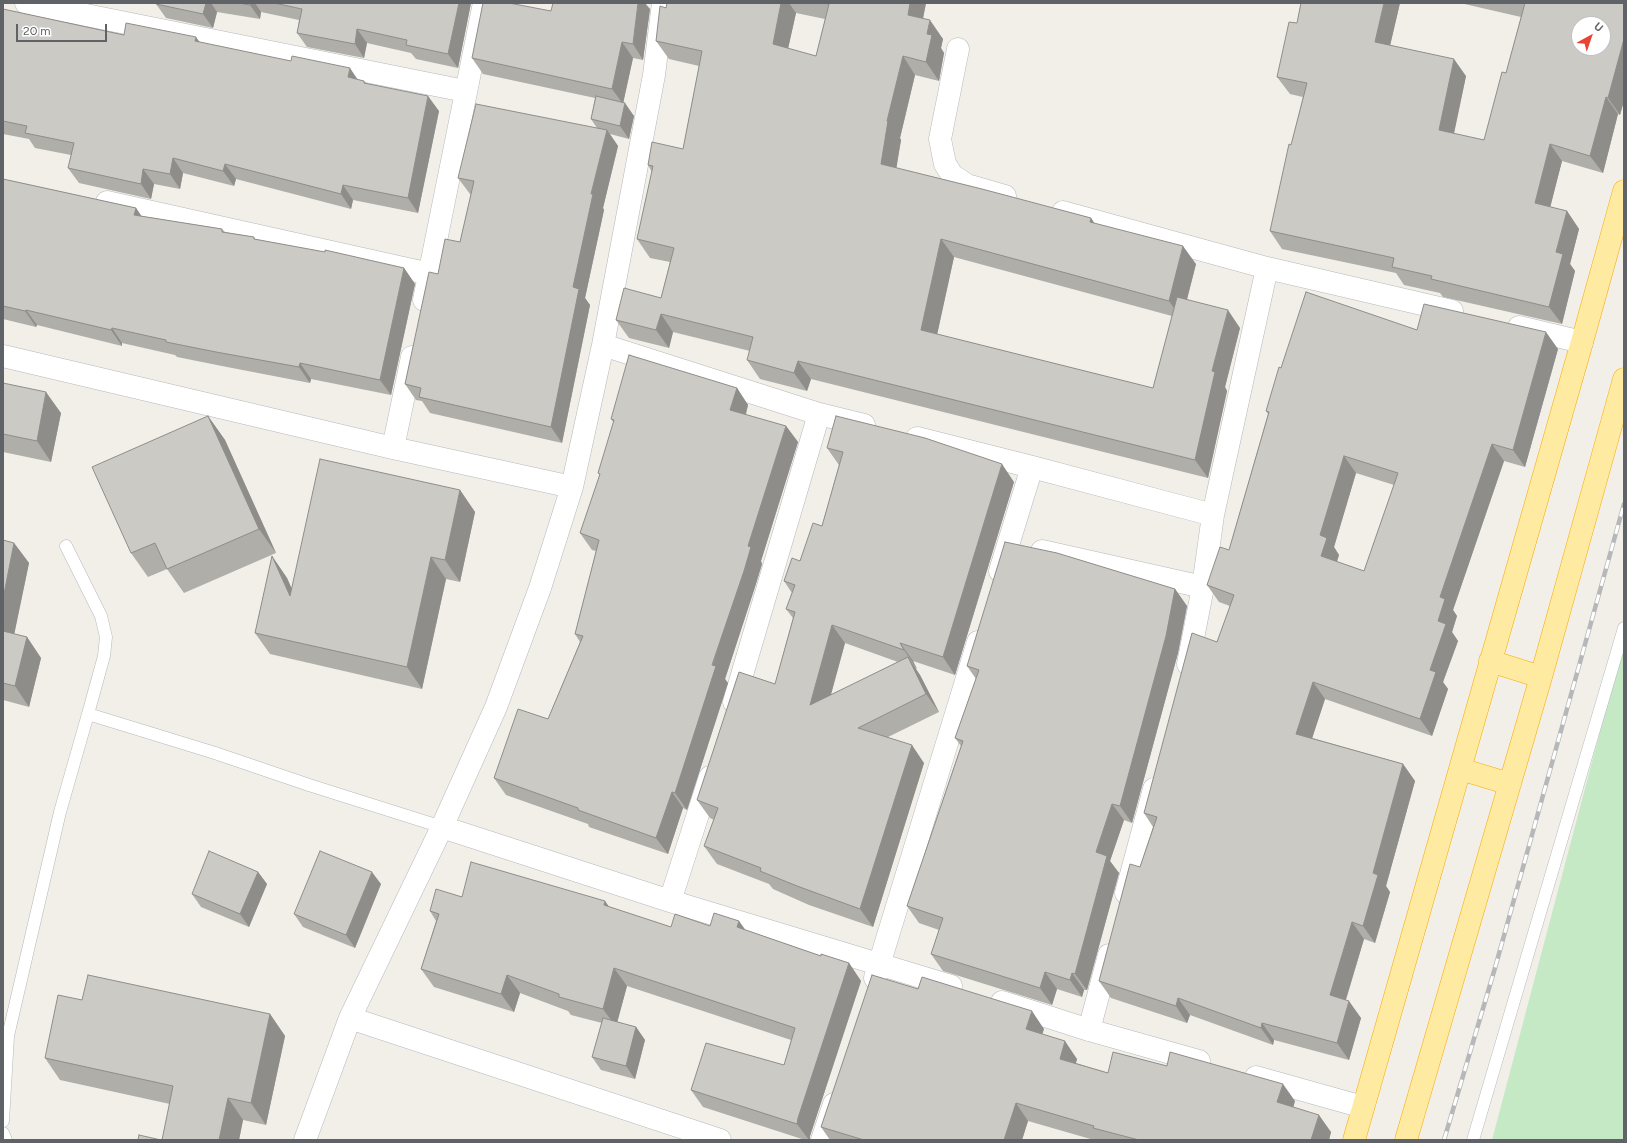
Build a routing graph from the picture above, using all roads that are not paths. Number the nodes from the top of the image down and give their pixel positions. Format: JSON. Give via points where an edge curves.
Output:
{"nodes":[{"id":1,"x":26,"y":3,"type":"edge"},
{"id":2,"x":484,"y":3,"type":"edge"},
{"id":3,"x":663,"y":3,"type":"edge"},
{"id":4,"x":958,"y":49,"type":"dead end"},
{"id":5,"x":465,"y":91,"type":"junction"},
{"id":6,"x":1624,"y":191,"type":"edge"},
{"id":7,"x":88,"y":198,"type":"edge"},
{"id":8,"x":1021,"y":200,"type":"edge"},
{"id":9,"x":1044,"y":206,"type":"edge"},
{"id":10,"x":1267,"y":268,"type":"junction"},
{"id":11,"x":430,"y":274,"type":"junction"},
{"id":12,"x":1475,"y":316,"type":"edge"},
{"id":13,"x":1498,"y":322,"type":"edge"},
{"id":14,"x":1582,"y":342,"type":"junction"},
{"id":15,"x":603,"y":345,"type":"junction"},
{"id":16,"x":3,"y":356,"type":"edge"},
{"id":17,"x":1624,"y":379,"type":"edge"},
{"id":18,"x":819,"y":414,"type":"junction"},
{"id":19,"x":393,"y":448,"type":"junction"},
{"id":20,"x":1032,"y":467,"type":"junction"},
{"id":21,"x":572,"y":487,"type":"junction"},
{"id":22,"x":1212,"y":515,"type":"junction"},
{"id":23,"x":1008,"y":544,"type":"junction"},
{"id":24,"x":66,"y":546,"type":"dead end"},
{"id":25,"x":1203,"y":587,"type":"junction"},
{"id":26,"x":994,"y":589,"type":"edge"},
{"id":27,"x":985,"y":620,"type":"edge"},
{"id":28,"x":1624,"y":628,"type":"edge"},
{"id":29,"x":1490,"y":661,"type":"junction"},
{"id":30,"x":1541,"y":677,"type":"junction"},
{"id":31,"x":1182,"y":687,"type":"edge"},
{"id":32,"x":88,"y":714,"type":"junction"},
{"id":33,"x":728,"y":723,"type":"edge"},
{"id":34,"x":716,"y":760,"type":"edge"},
{"id":35,"x":1460,"y":769,"type":"junction"},
{"id":36,"x":1159,"y":771,"type":"edge"},
{"id":37,"x":1510,"y":784,"type":"junction"},
{"id":38,"x":442,"y":827,"type":"junction"},
{"id":39,"x":670,"y":901,"type":"junction"},
{"id":40,"x":1120,"y":915,"type":"edge"},
{"id":41,"x":1114,"y":938,"type":"edge"},
{"id":42,"x":880,"y":964,"type":"junction"},
{"id":43,"x":868,"y":1000,"type":"edge"},
{"id":44,"x":350,"y":1018,"type":"junction"},
{"id":45,"x":1089,"y":1030,"type":"junction"},
{"id":46,"x":839,"y":1089,"type":"edge"},
{"id":47,"x":1363,"y":1107,"type":"junction"},
{"id":48,"x":3,"y":1121,"type":"edge"},
{"id":49,"x":3,"y":1133,"type":"edge"},
{"id":50,"x":6,"y":1140,"type":"edge"},
{"id":51,"x":305,"y":1140,"type":"edge"},
{"id":52,"x":720,"y":1140,"type":"edge"},
{"id":53,"x":822,"y":1140,"type":"edge"},
{"id":54,"x":1354,"y":1140,"type":"edge"},
{"id":55,"x":1406,"y":1140,"type":"edge"},
{"id":56,"x":1473,"y":1140,"type":"edge"}],
"edges":[{"from":1,"to":5,"type":"street"},
{"from":2,"to":5,"type":"street"},
{"from":3,"to":15,"type":"street","via":[[654,75]]},
{"from":4,"to":8,"type":"street","via":[[940,138],[945,164],[952,175],[967,185]]},
{"from":5,"to":11,"type":"street"},
{"from":6,"to":14,"type":"highway"},
{"from":7,"to":11,"type":"street"},
{"from":9,"to":10,"type":"street"},
{"from":10,"to":12,"type":"street"},
{"from":10,"to":22,"type":"street"},
{"from":11,"to":19,"type":"street"},
{"from":13,"to":14,"type":"street"},
{"from":14,"to":29,"type":"highway"},
{"from":15,"to":18,"type":"street"},
{"from":15,"to":21,"type":"street"},
{"from":16,"to":19,"type":"street"},
{"from":17,"to":30,"type":"highway"},
{"from":18,"to":20,"type":"street"},
{"from":18,"to":33,"type":"street"},
{"from":19,"to":21,"type":"street"},
{"from":20,"to":22,"type":"street"},
{"from":20,"to":23,"type":"street"},
{"from":21,"to":38,"type":"street","via":[[540,588],[496,707]]},
{"from":22,"to":25,"type":"street"},
{"from":23,"to":25,"type":"street"},
{"from":23,"to":26,"type":"street"},
{"from":24,"to":32,"type":"lane","via":[[101,616],[106,637],[104,656]]},
{"from":25,"to":31,"type":"street"},
{"from":27,"to":42,"type":"street"},
{"from":28,"to":56,"type":"lane"},
{"from":29,"to":30,"type":"highway"},
{"from":29,"to":35,"type":"highway"},
{"from":30,"to":37,"type":"highway"},
{"from":32,"to":38,"type":"lane"},
{"from":32,"to":48,"type":"lane","via":[[60,812],[8,1036]]},
{"from":34,"to":39,"type":"street"},
{"from":35,"to":37,"type":"highway"},
{"from":35,"to":47,"type":"highway"},
{"from":36,"to":40,"type":"street"},
{"from":37,"to":55,"type":"highway"},
{"from":38,"to":39,"type":"street"},
{"from":38,"to":44,"type":"street"},
{"from":39,"to":42,"type":"street"},
{"from":41,"to":45,"type":"street"},
{"from":42,"to":43,"type":"street"},
{"from":42,"to":45,"type":"street"},
{"from":44,"to":51,"type":"street"},
{"from":44,"to":52,"type":"street"},
{"from":45,"to":47,"type":"street"},
{"from":46,"to":53,"type":"street"},
{"from":47,"to":54,"type":"highway"},
{"from":49,"to":50,"type":"lane"}]}
